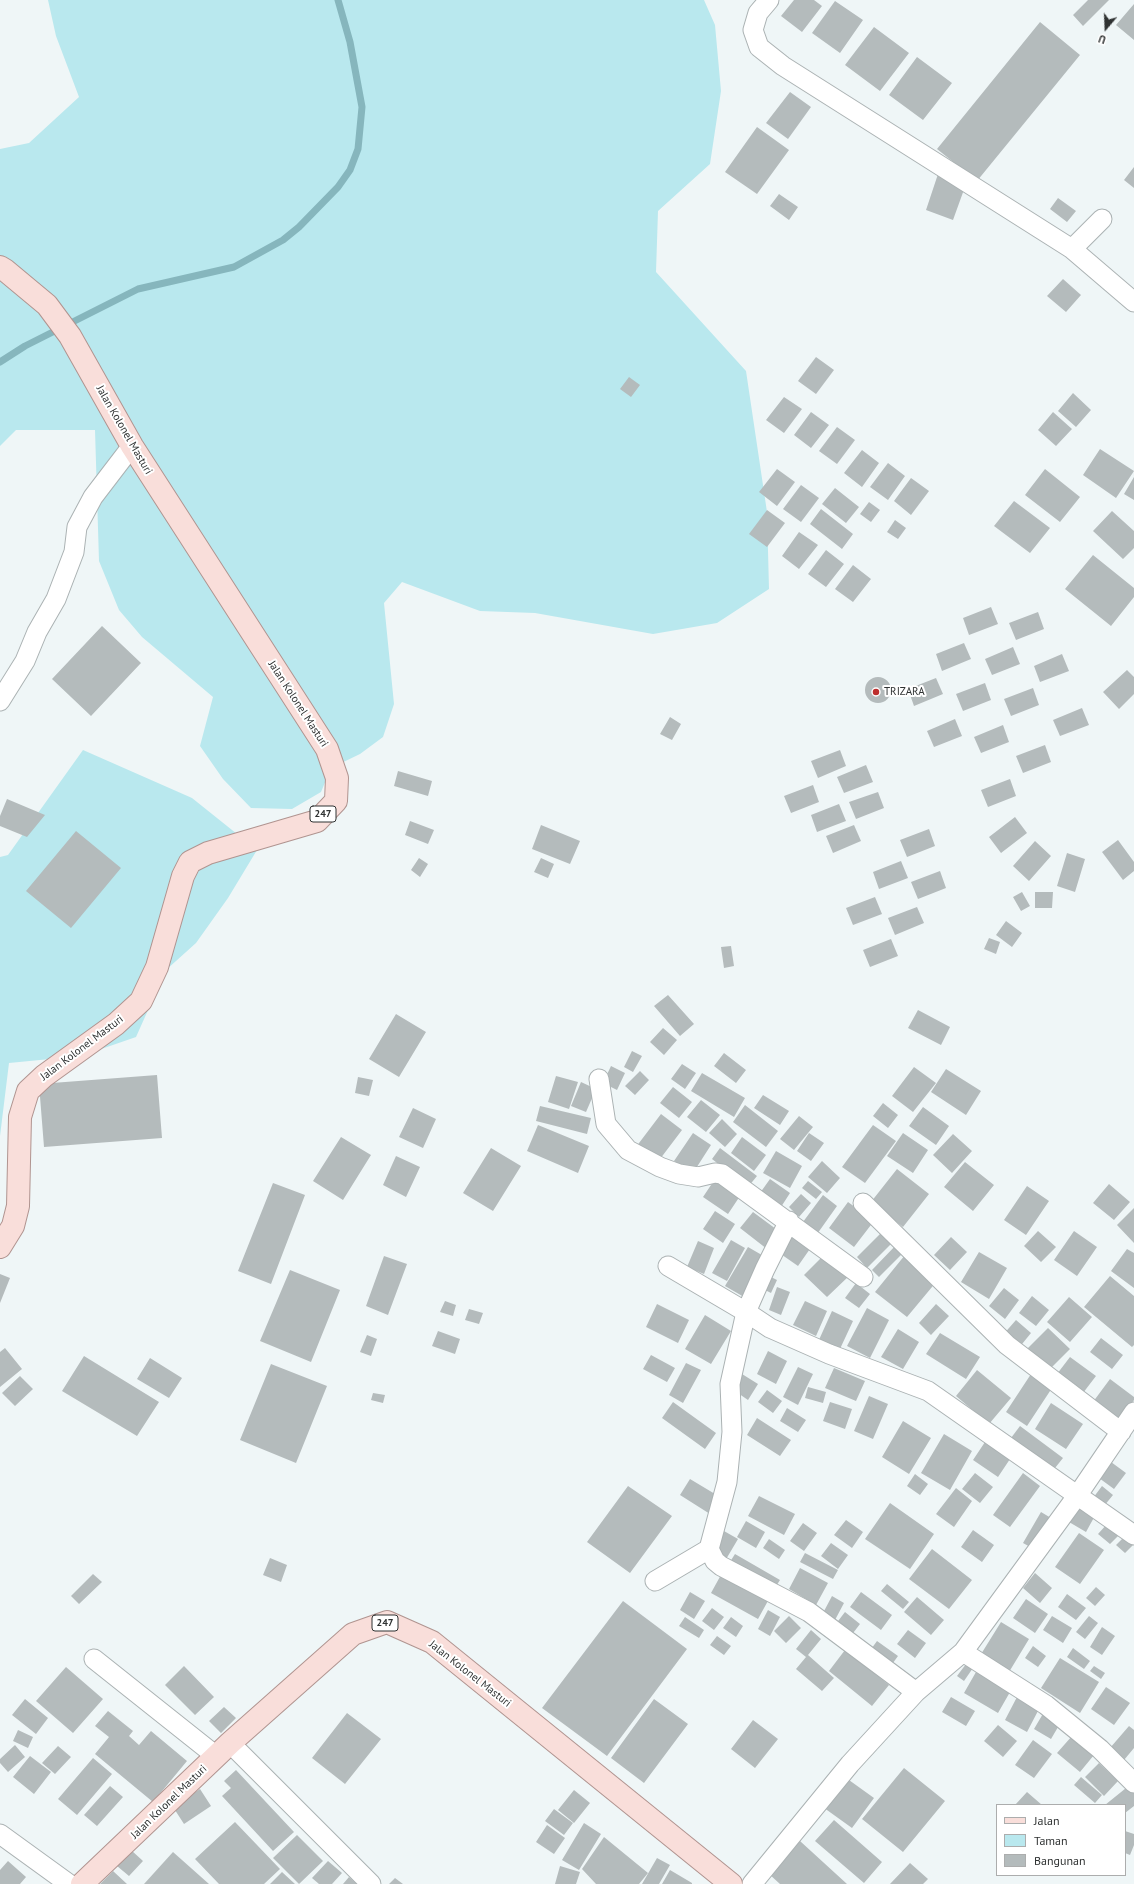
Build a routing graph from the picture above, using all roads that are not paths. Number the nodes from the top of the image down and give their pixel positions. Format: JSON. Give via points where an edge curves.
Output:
{"nodes":[{"id":1,"x":770,"y":0,"type":"edge"},
{"id":2,"x":1102,"y":219,"type":"dead end"},
{"id":3,"x":1072,"y":249,"type":"junction"},
{"id":4,"x":3,"y":268,"type":"edge"},
{"id":5,"x":1134,"y":302,"type":"edge"},
{"id":6,"x":132,"y":446,"type":"junction"},
{"id":7,"x":0,"y":701,"type":"edge"},
{"id":8,"x":599,"y":1079,"type":"dead end"},
{"id":9,"x":863,"y":1203,"type":"dead end"},
{"id":10,"x":789,"y":1221,"type":"junction"},
{"id":11,"x":0,"y":1248,"type":"edge"},
{"id":12,"x":668,"y":1266,"type":"dead end"},
{"id":13,"x":863,"y":1277,"type":"dead end"},
{"id":14,"x":746,"y":1312,"type":"junction"},
{"id":15,"x":1134,"y":1412,"type":"edge"},
{"id":16,"x":1120,"y":1432,"type":"junction"},
{"id":17,"x":1077,"y":1496,"type":"junction"},
{"id":18,"x":1134,"y":1534,"type":"edge"},
{"id":19,"x":709,"y":1549,"type":"junction"},
{"id":20,"x":655,"y":1581,"type":"dead end"},
{"id":21,"x":963,"y":1652,"type":"junction"},
{"id":22,"x":94,"y":1660,"type":"dead end"},
{"id":23,"x":916,"y":1692,"type":"junction"},
{"id":24,"x":223,"y":1750,"type":"junction"},
{"id":25,"x":1134,"y":1783,"type":"edge"},
{"id":26,"x":0,"y":1834,"type":"edge"},
{"id":27,"x":69,"y":1884,"type":"edge"},
{"id":28,"x":82,"y":1884,"type":"edge"},
{"id":29,"x":371,"y":1884,"type":"edge"},
{"id":30,"x":731,"y":1884,"type":"edge"},
{"id":31,"x":752,"y":1884,"type":"edge"}],
"edges":[{"from":1,"to":3,"type":"street","via":[[758,13],[753,30],[759,47],[783,66]]},
{"from":2,"to":3,"type":"street"},
{"from":3,"to":5,"type":"street"},
{"from":4,"to":6,"type":"main road","name":"Jalan Kolonel Masturi","number":"247","via":[[47,305],[70,336]]},
{"from":6,"to":7,"type":"street","via":[[93,497],[77,527],[74,552],[56,599],[25,662]]},
{"from":6,"to":11,"type":"main road","name":"Jalan Kolonel Masturi","number":"247","via":[[327,749],[337,778],[336,801],[317,821],[208,853],[190,862],[183,876],[157,968],[141,1001],[116,1024],[44,1076],[28,1091],[20,1117],[18,1206],[13,1226]]},
{"from":8,"to":10,"type":"street","via":[[606,1124],[628,1150],[660,1167],[680,1174],[722,1174]]},
{"from":9,"to":16,"type":"street","via":[[1007,1345]]},
{"from":10,"to":13,"type":"street"},
{"from":10,"to":14,"type":"street"},
{"from":12,"to":14,"type":"street"},
{"from":14,"to":17,"type":"street","via":[[770,1328],[802,1342],[928,1391]]},
{"from":14,"to":19,"type":"street","via":[[730,1384],[732,1432],[728,1482]]},
{"from":15,"to":16,"type":"street"},
{"from":16,"to":17,"type":"street"},
{"from":17,"to":18,"type":"street"},
{"from":17,"to":21,"type":"street"},
{"from":19,"to":20,"type":"street"},
{"from":19,"to":23,"type":"street","via":[[715,1562],[809,1612]]},
{"from":21,"to":23,"type":"street"},
{"from":21,"to":25,"type":"street","via":[[1046,1705],[1100,1749]]},
{"from":22,"to":24,"type":"street"},
{"from":23,"to":31,"type":"street","via":[[850,1764]]},
{"from":24,"to":28,"type":"main road","name":"Jalan Kolonel Masturi","number":"247"},
{"from":24,"to":29,"type":"street"},
{"from":24,"to":30,"type":"main road","name":"Jalan Kolonel Masturi","number":"247","via":[[353,1634],[387,1622],[432,1642]]},
{"from":26,"to":27,"type":"street"}]}
